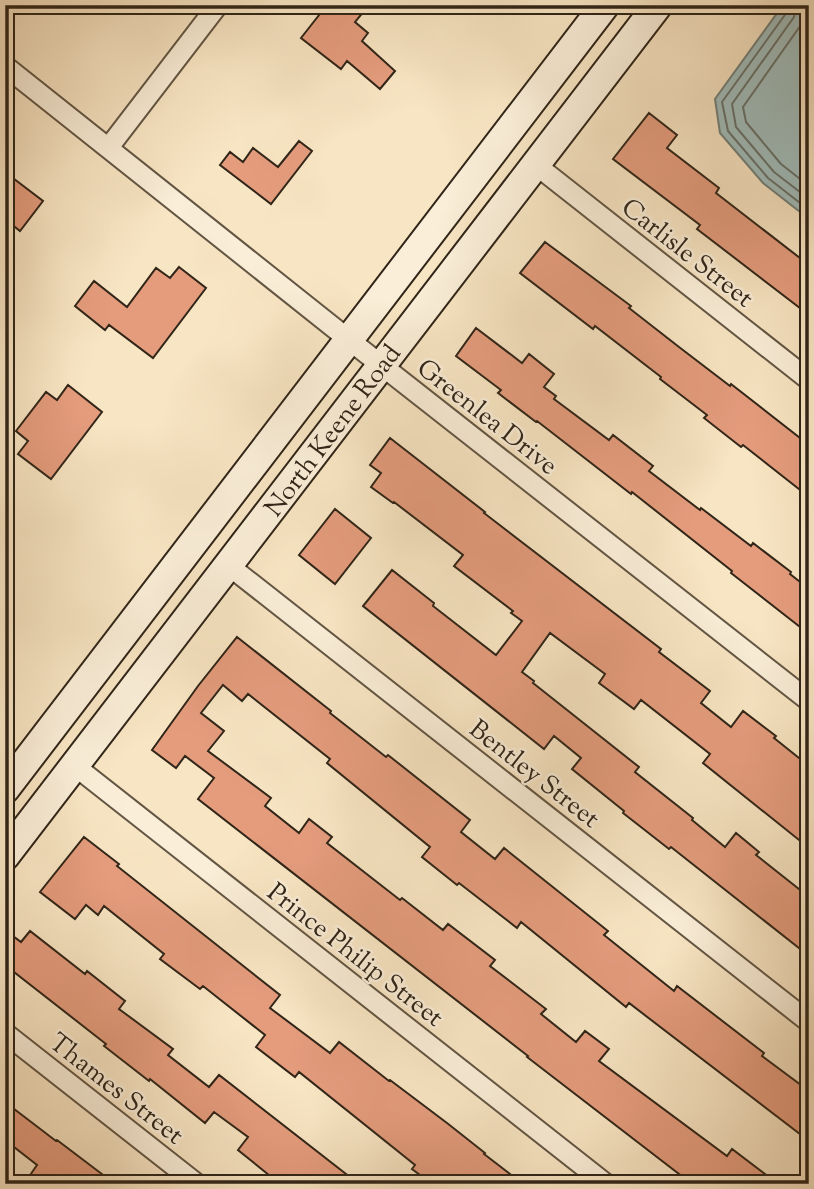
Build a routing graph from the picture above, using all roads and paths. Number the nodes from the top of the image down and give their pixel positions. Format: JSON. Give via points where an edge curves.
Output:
{"nodes":[{"id":1,"x":218,"y":5,"type":"edge"},
{"id":2,"x":605,"y":5,"type":"edge"},
{"id":3,"x":658,"y":5,"type":"edge"},
{"id":4,"x":5,"y":66,"type":"edge"},
{"id":5,"x":109,"y":147,"type":"junction"},
{"id":6,"x":536,"y":165,"type":"junction"},
{"id":7,"x":348,"y":339,"type":"junction"},
{"id":8,"x":381,"y":365,"type":"junction"},
{"id":9,"x":809,"y":380,"type":"edge"},
{"id":10,"x":228,"y":565,"type":"junction"},
{"id":11,"x":809,"y":701,"type":"edge"},
{"id":12,"x":75,"y":766,"type":"junction"},
{"id":13,"x":5,"y":789,"type":"edge"},
{"id":14,"x":5,"y":856,"type":"edge"},
{"id":15,"x":809,"y":1022,"type":"edge"},
{"id":16,"x":5,"y":1033,"type":"edge"},
{"id":17,"x":197,"y":1184,"type":"edge"},
{"id":18,"x":606,"y":1184,"type":"edge"}],
"edges":[{"from":1,"to":5,"type":"street"},
{"from":2,"to":7,"type":"main road","name":"North Keene Road"},
{"from":3,"to":6,"type":"main road","name":"North Keene Road"},
{"from":4,"to":5,"type":"street","name":"Greenlea Drive"},
{"from":5,"to":7,"type":"street","name":"Greenlea Drive"},
{"from":6,"to":8,"type":"main road","name":"North Keene Road"},
{"from":6,"to":9,"type":"street","name":"Carlisle Street"},
{"from":7,"to":8,"type":"street","name":"Greenlea Drive"},
{"from":7,"to":13,"type":"main road","name":"North Keene Road"},
{"from":8,"to":10,"type":"main road","name":"North Keene Road"},
{"from":8,"to":11,"type":"street","name":"Greenlea Drive"},
{"from":10,"to":12,"type":"main road","name":"North Keene Road"},
{"from":10,"to":15,"type":"street","name":"Bentley Street"},
{"from":12,"to":14,"type":"main road","name":"North Keene Road"},
{"from":12,"to":18,"type":"street","name":"Prince Philip Street"},
{"from":16,"to":17,"type":"street","name":"Thames Street"}]}
